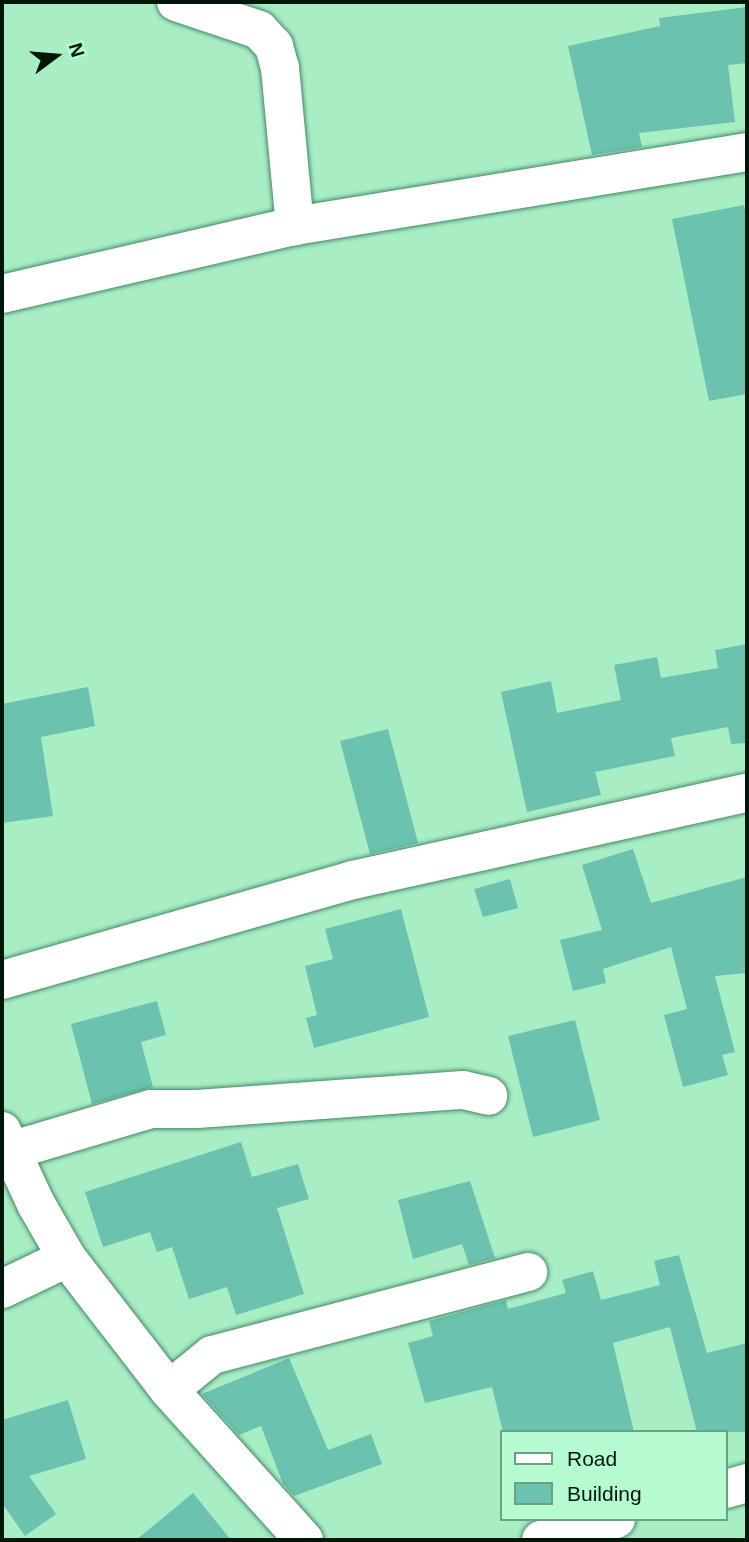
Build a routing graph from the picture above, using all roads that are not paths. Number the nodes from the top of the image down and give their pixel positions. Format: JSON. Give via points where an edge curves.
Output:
{"nodes":[{"id":1,"x":176,"y":2,"type":"edge"},
{"id":2,"x":747,"y":152,"type":"edge"},
{"id":3,"x":295,"y":226,"type":"junction"},
{"id":4,"x":2,"y":294,"type":"edge"},
{"id":5,"x":747,"y":793,"type":"edge"},
{"id":6,"x":2,"y":980,"type":"edge"},
{"id":7,"x":488,"y":1096,"type":"dead end"},
{"id":8,"x":6,"y":1141,"type":"edge"},
{"id":9,"x":67,"y":1258,"type":"junction"},
{"id":10,"x":528,"y":1272,"type":"dead end"},
{"id":11,"x":2,"y":1289,"type":"edge"},
{"id":12,"x":169,"y":1390,"type":"junction"},
{"id":13,"x":747,"y":1483,"type":"edge"},
{"id":14,"x":728,"y":1488,"type":"edge"},
{"id":15,"x":609,"y":1521,"type":"edge"},
{"id":16,"x":304,"y":1540,"type":"edge"},
{"id":17,"x":541,"y":1540,"type":"edge"}],
"edges":[{"from":1,"to":3,"type":"street","via":[[259,30],[274,46]]},
{"from":2,"to":3,"type":"street"},
{"from":3,"to":4,"type":"street"},
{"from":5,"to":6,"type":"street","via":[[354,880]]},
{"from":7,"to":8,"type":"street","via":[[463,1090],[197,1110],[151,1109]]},
{"from":8,"to":9,"type":"street"},
{"from":9,"to":11,"type":"street"},
{"from":9,"to":12,"type":"street"},
{"from":10,"to":12,"type":"street","via":[[212,1354]]},
{"from":12,"to":16,"type":"street"},
{"from":13,"to":14,"type":"street"},
{"from":15,"to":17,"type":"street"}]}
